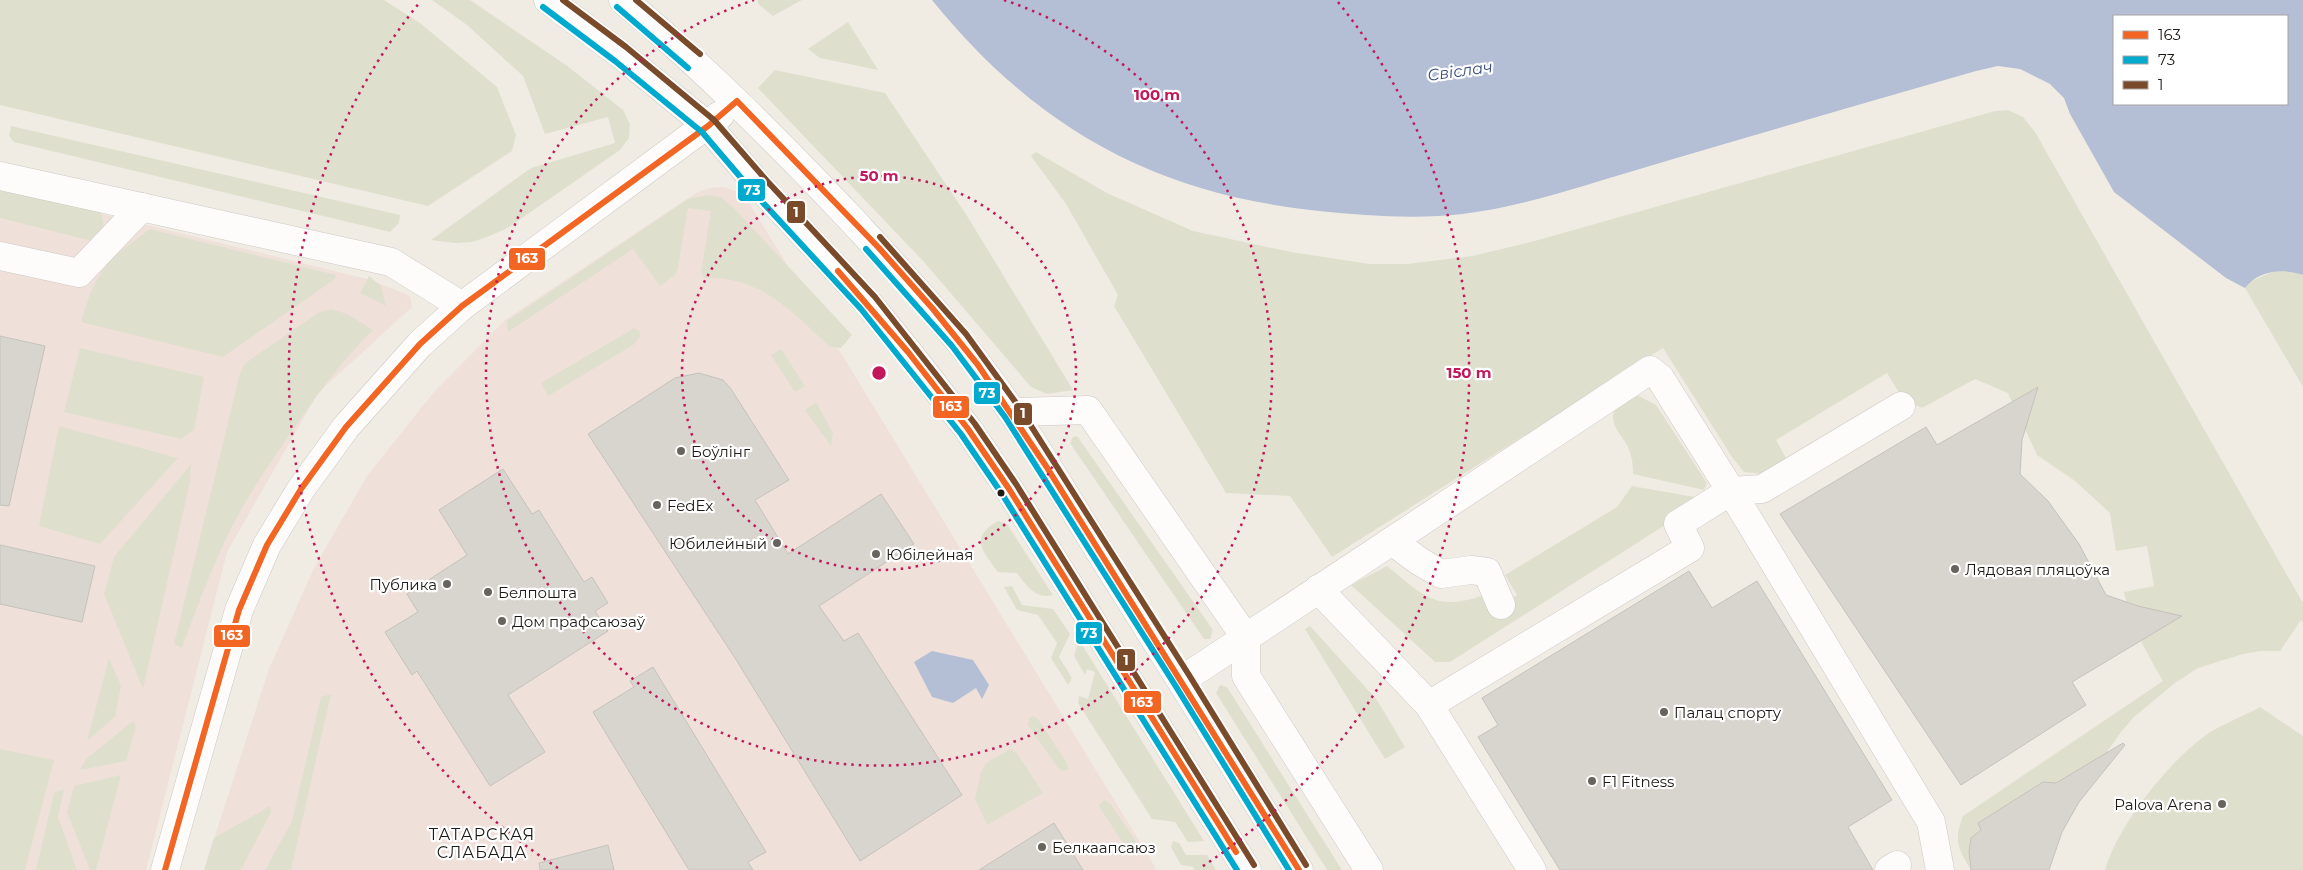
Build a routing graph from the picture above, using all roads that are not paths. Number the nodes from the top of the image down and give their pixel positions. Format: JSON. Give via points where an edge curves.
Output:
{"nodes":[{"id":1,"x":548,"y":0,"type":"edge"},
{"id":2,"x":623,"y":0,"type":"edge"},
{"id":3,"x":736,"y":101,"type":"junction"},
{"id":4,"x":708,"y":126,"type":"junction"},
{"id":5,"x":0,"y":176,"type":"edge"},
{"id":6,"x":142,"y":207,"type":"junction"},
{"id":7,"x":0,"y":256,"type":"edge"},
{"id":8,"x":462,"y":306,"type":"junction"},
{"id":9,"x":1901,"y":406,"type":"dead end"},
{"id":10,"x":1012,"y":412,"type":"junction"},
{"id":11,"x":1731,"y":491,"type":"junction"},
{"id":12,"x":1392,"y":541,"type":"junction"},
{"id":13,"x":1318,"y":589,"type":"junction"},
{"id":14,"x":1501,"y":605,"type":"dead end"},
{"id":15,"x":1246,"y":638,"type":"junction"},
{"id":16,"x":1182,"y":680,"type":"junction"},
{"id":17,"x":1429,"y":705,"type":"junction"},
{"id":18,"x":165,"y":870,"type":"edge"},
{"id":19,"x":1247,"y":870,"type":"edge"},
{"id":20,"x":1299,"y":870,"type":"edge"},
{"id":21,"x":1369,"y":870,"type":"edge"},
{"id":22,"x":1532,"y":870,"type":"edge"},
{"id":23,"x":1940,"y":870,"type":"edge"}],
"edges":[{"from":1,"to":4,"type":"main road"},
{"from":2,"to":3,"type":"main road"},
{"from":3,"to":4,"type":"main road"},
{"from":3,"to":10,"type":"main road","via":[[891,262],[958,340]]},
{"from":4,"to":8,"type":"main road"},
{"from":4,"to":19,"type":"main road","via":[[868,303],[968,429]]},
{"from":5,"to":6,"type":"main road"},
{"from":6,"to":7,"type":"main road","via":[[79,273]]},
{"from":6,"to":8,"type":"main road","via":[[391,262]]},
{"from":8,"to":18,"type":"main road","via":[[420,344],[346,427],[301,489],[267,545],[239,610]]},
{"from":9,"to":11,"type":"main road","via":[[1762,489]]},
{"from":10,"to":15,"type":"main road","via":[[1088,410]]},
{"from":10,"to":16,"type":"main road"},
{"from":11,"to":12,"type":"main road","via":[[1660,378],[1650,370]]},
{"from":11,"to":17,"type":"main road","via":[[1678,524],[1690,548]]},
{"from":11,"to":23,"type":"main road","via":[[1930,822]]},
{"from":12,"to":13,"type":"main road"},
{"from":12,"to":14,"type":"main road","via":[[1441,574],[1471,570],[1487,572]]},
{"from":13,"to":15,"type":"main road"},
{"from":13,"to":17,"type":"main road"},
{"from":15,"to":16,"type":"main road"},
{"from":15,"to":21,"type":"main road","via":[[1246,676]]},
{"from":16,"to":20,"type":"main road"},
{"from":17,"to":22,"type":"main road"}]}
